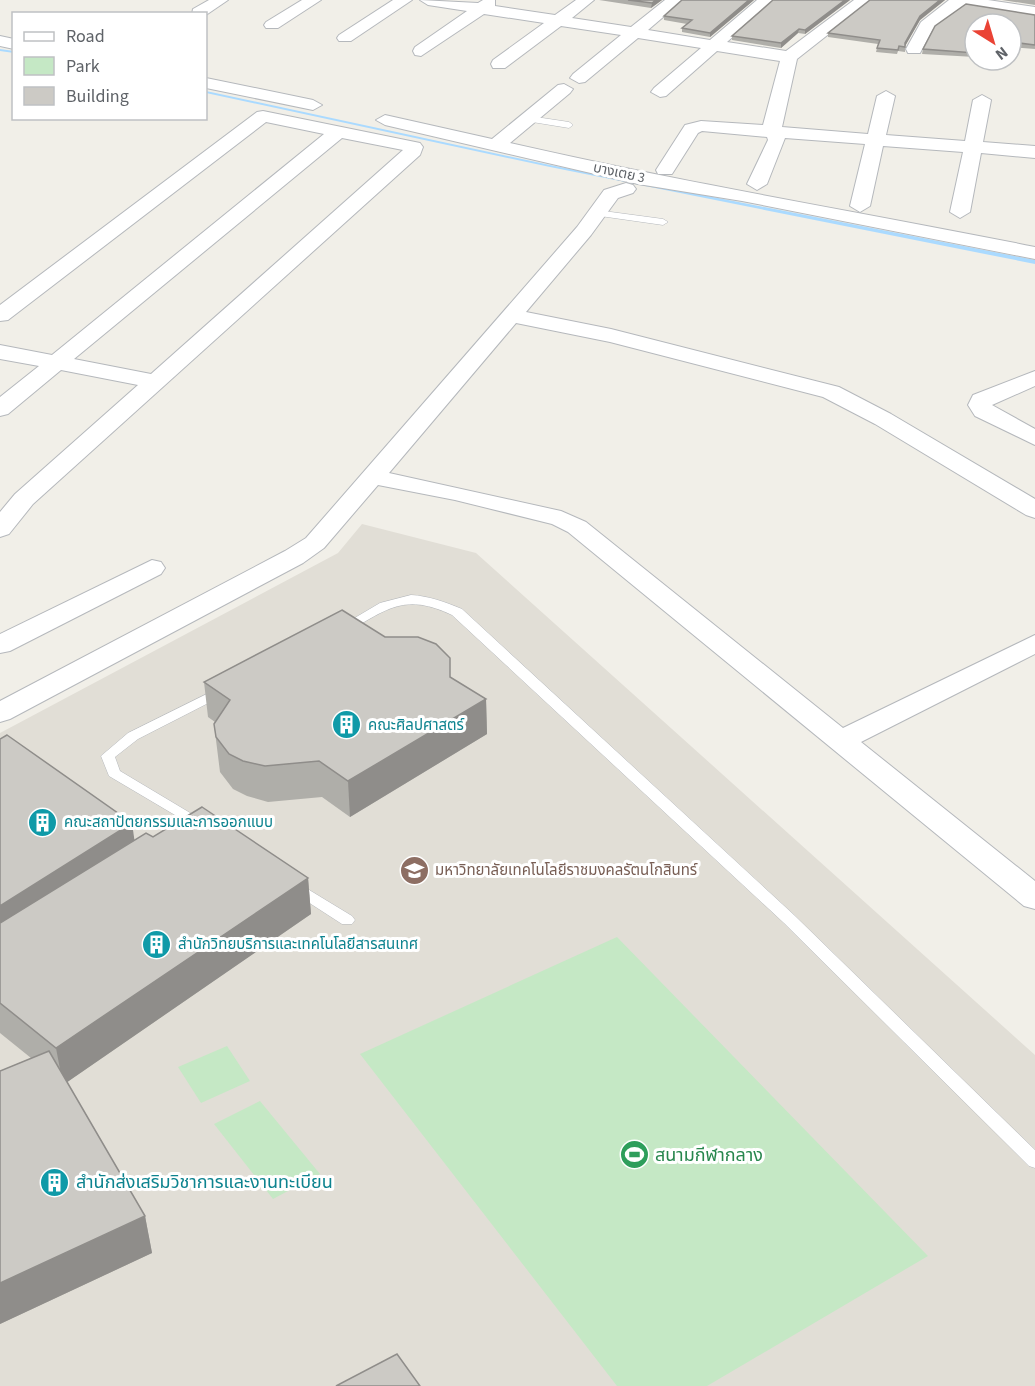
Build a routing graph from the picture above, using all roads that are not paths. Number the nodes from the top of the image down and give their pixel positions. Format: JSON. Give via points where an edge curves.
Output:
{"nodes":[{"id":1,"x":220,"y":0,"type":"edge"},
{"id":2,"x":313,"y":0,"type":"edge"},
{"id":3,"x":404,"y":0,"type":"edge"},
{"id":4,"x":428,"y":0,"type":"edge"},
{"id":5,"x":586,"y":0,"type":"edge"},
{"id":6,"x":675,"y":0,"type":"edge"},
{"id":7,"x":766,"y":0,"type":"edge"},
{"id":8,"x":864,"y":0,"type":"edge"},
{"id":9,"x":961,"y":0,"type":"edge"},
{"id":10,"x":487,"y":4,"type":"edge"},
{"id":11,"x":199,"y":12,"type":"dead end"},
{"id":12,"x":1035,"y":12,"type":"edge"},
{"id":13,"x":558,"y":21,"type":"junction"},
{"id":14,"x":272,"y":25,"type":"dead end"},
{"id":15,"x":634,"y":33,"type":"junction"},
{"id":16,"x":345,"y":38,"type":"dead end"},
{"id":17,"x":712,"y":45,"type":"junction"},
{"id":18,"x":914,"y":49,"type":"dead end"},
{"id":19,"x":421,"y":51,"type":"dead end"},
{"id":20,"x":789,"y":57,"type":"junction"},
{"id":21,"x":499,"y":64,"type":"dead end"},
{"id":22,"x":579,"y":78,"type":"dead end"},
{"id":23,"x":207,"y":83,"type":"edge"},
{"id":24,"x":564,"y":89,"type":"dead end"},
{"id":25,"x":660,"y":92,"type":"dead end"},
{"id":26,"x":886,"y":96,"type":"dead end"},
{"id":27,"x":982,"y":100,"type":"dead end"},
{"id":28,"x":333,"y":109,"type":"dead end"},
{"id":29,"x":365,"y":116,"type":"dead end"},
{"id":30,"x":529,"y":119,"type":"junction"},
{"id":31,"x":569,"y":125,"type":"dead end"},
{"id":32,"x":340,"y":130,"type":"junction"},
{"id":33,"x":775,"y":131,"type":"junction"},
{"id":34,"x":875,"y":142,"type":"junction"},
{"id":35,"x":496,"y":145,"type":"junction"},
{"id":36,"x":972,"y":149,"type":"junction"},
{"id":37,"x":1035,"y":153,"type":"edge"},
{"id":38,"x":665,"y":170,"type":"dead end"},
{"id":39,"x":757,"y":184,"type":"dead end"},
{"id":40,"x":626,"y":189,"type":"dead end"},
{"id":41,"x":860,"y":206,"type":"dead end"},
{"id":42,"x":960,"y":212,"type":"dead end"},
{"id":43,"x":596,"y":213,"type":"junction"},
{"id":44,"x":663,"y":222,"type":"dead end"},
{"id":45,"x":1035,"y":253,"type":"edge"},
{"id":46,"x":0,"y":315,"type":"edge"},
{"id":47,"x":510,"y":315,"type":"junction"},
{"id":48,"x":0,"y":352,"type":"edge"},
{"id":49,"x":55,"y":363,"type":"junction"},
{"id":50,"x":1035,"y":378,"type":"edge"},
{"id":51,"x":154,"y":381,"type":"junction"},
{"id":52,"x":0,"y":409,"type":"edge"},
{"id":53,"x":1035,"y":438,"type":"edge"},
{"id":54,"x":372,"y":477,"type":"junction"},
{"id":55,"x":1035,"y":510,"type":"edge"},
{"id":56,"x":0,"y":529,"type":"edge"},
{"id":57,"x":152,"y":568,"type":"dead end"},
{"id":58,"x":328,"y":636,"type":"edge"},
{"id":59,"x":1035,"y":643,"type":"edge"},
{"id":60,"x":0,"y":645,"type":"edge"},
{"id":61,"x":235,"y":684,"type":"edge"},
{"id":62,"x":0,"y":713,"type":"edge"},
{"id":63,"x":840,"y":741,"type":"junction"},
{"id":64,"x":202,"y":826,"type":"junction"},
{"id":65,"x":218,"y":836,"type":"edge"},
{"id":66,"x":184,"y":837,"type":"edge"},
{"id":67,"x":280,"y":877,"type":"edge"},
{"id":68,"x":1035,"y":898,"type":"edge"},
{"id":69,"x":347,"y":920,"type":"dead end"},
{"id":70,"x":1035,"y":1161,"type":"edge"}],
"edges":[{"from":1,"to":11,"type":"street"},
{"from":2,"to":14,"type":"street"},
{"from":3,"to":16,"type":"street"},
{"from":4,"to":10,"type":"street"},
{"from":5,"to":13,"type":"street"},
{"from":6,"to":15,"type":"street"},
{"from":7,"to":17,"type":"street"},
{"from":8,"to":20,"type":"street"},
{"from":9,"to":12,"type":"street"},
{"from":9,"to":18,"type":"street","via":[[936,17],[917,38]]},
{"from":10,"to":13,"type":"street"},
{"from":10,"to":19,"type":"street"},
{"from":13,"to":15,"type":"street"},
{"from":13,"to":21,"type":"street"},
{"from":15,"to":17,"type":"street"},
{"from":15,"to":22,"type":"street"},
{"from":17,"to":20,"type":"street"},
{"from":17,"to":25,"type":"street"},
{"from":20,"to":33,"type":"street","via":[[772,124]]},
{"from":23,"to":28,"type":"street"},
{"from":24,"to":30,"type":"street"},
{"from":26,"to":34,"type":"street"},
{"from":27,"to":36,"type":"street"},
{"from":29,"to":35,"type":"street","name":"บางเตย 3"},
{"from":30,"to":31,"type":"lane"},
{"from":30,"to":35,"type":"street"},
{"from":32,"to":46,"type":"street","via":[[263,116]]},
{"from":32,"to":49,"type":"street"},
{"from":32,"to":51,"type":"street","via":[[408,144],[414,152]]},
{"from":33,"to":34,"type":"street"},
{"from":33,"to":38,"type":"street","via":[[696,127]]},
{"from":33,"to":39,"type":"street","via":[[777,140]]},
{"from":34,"to":36,"type":"street"},
{"from":34,"to":41,"type":"street"},
{"from":35,"to":45,"type":"street","name":"บางเตย 3","via":[[638,178]]},
{"from":36,"to":37,"type":"street"},
{"from":36,"to":42,"type":"street"},
{"from":40,"to":43,"type":"street","via":[[611,194]]},
{"from":43,"to":44,"type":"lane"},
{"from":43,"to":47,"type":"street"},
{"from":47,"to":54,"type":"street"},
{"from":47,"to":55,"type":"street","via":[[611,336],[831,392]]},
{"from":48,"to":49,"type":"street"},
{"from":49,"to":51,"type":"street"},
{"from":49,"to":52,"type":"street"},
{"from":50,"to":53,"type":"street","via":[[981,400],[980,405],[983,411]]},
{"from":51,"to":56,"type":"street","via":[[24,499]]},
{"from":54,"to":62,"type":"street","via":[[315,543],[294,557]]},
{"from":54,"to":63,"type":"street","via":[[478,498],[561,519],[577,527]]},
{"from":57,"to":60,"type":"street"},
{"from":58,"to":70,"type":"lane","via":[[406,598],[438,602],[457,612],[789,919]]},
{"from":59,"to":63,"type":"street"},
{"from":61,"to":64,"type":"lane","via":[[133,736],[108,756],[114,773]]},
{"from":63,"to":68,"type":"street"},
{"from":64,"to":65,"type":"lane"},
{"from":64,"to":66,"type":"lane"},
{"from":67,"to":69,"type":"lane"}]}
